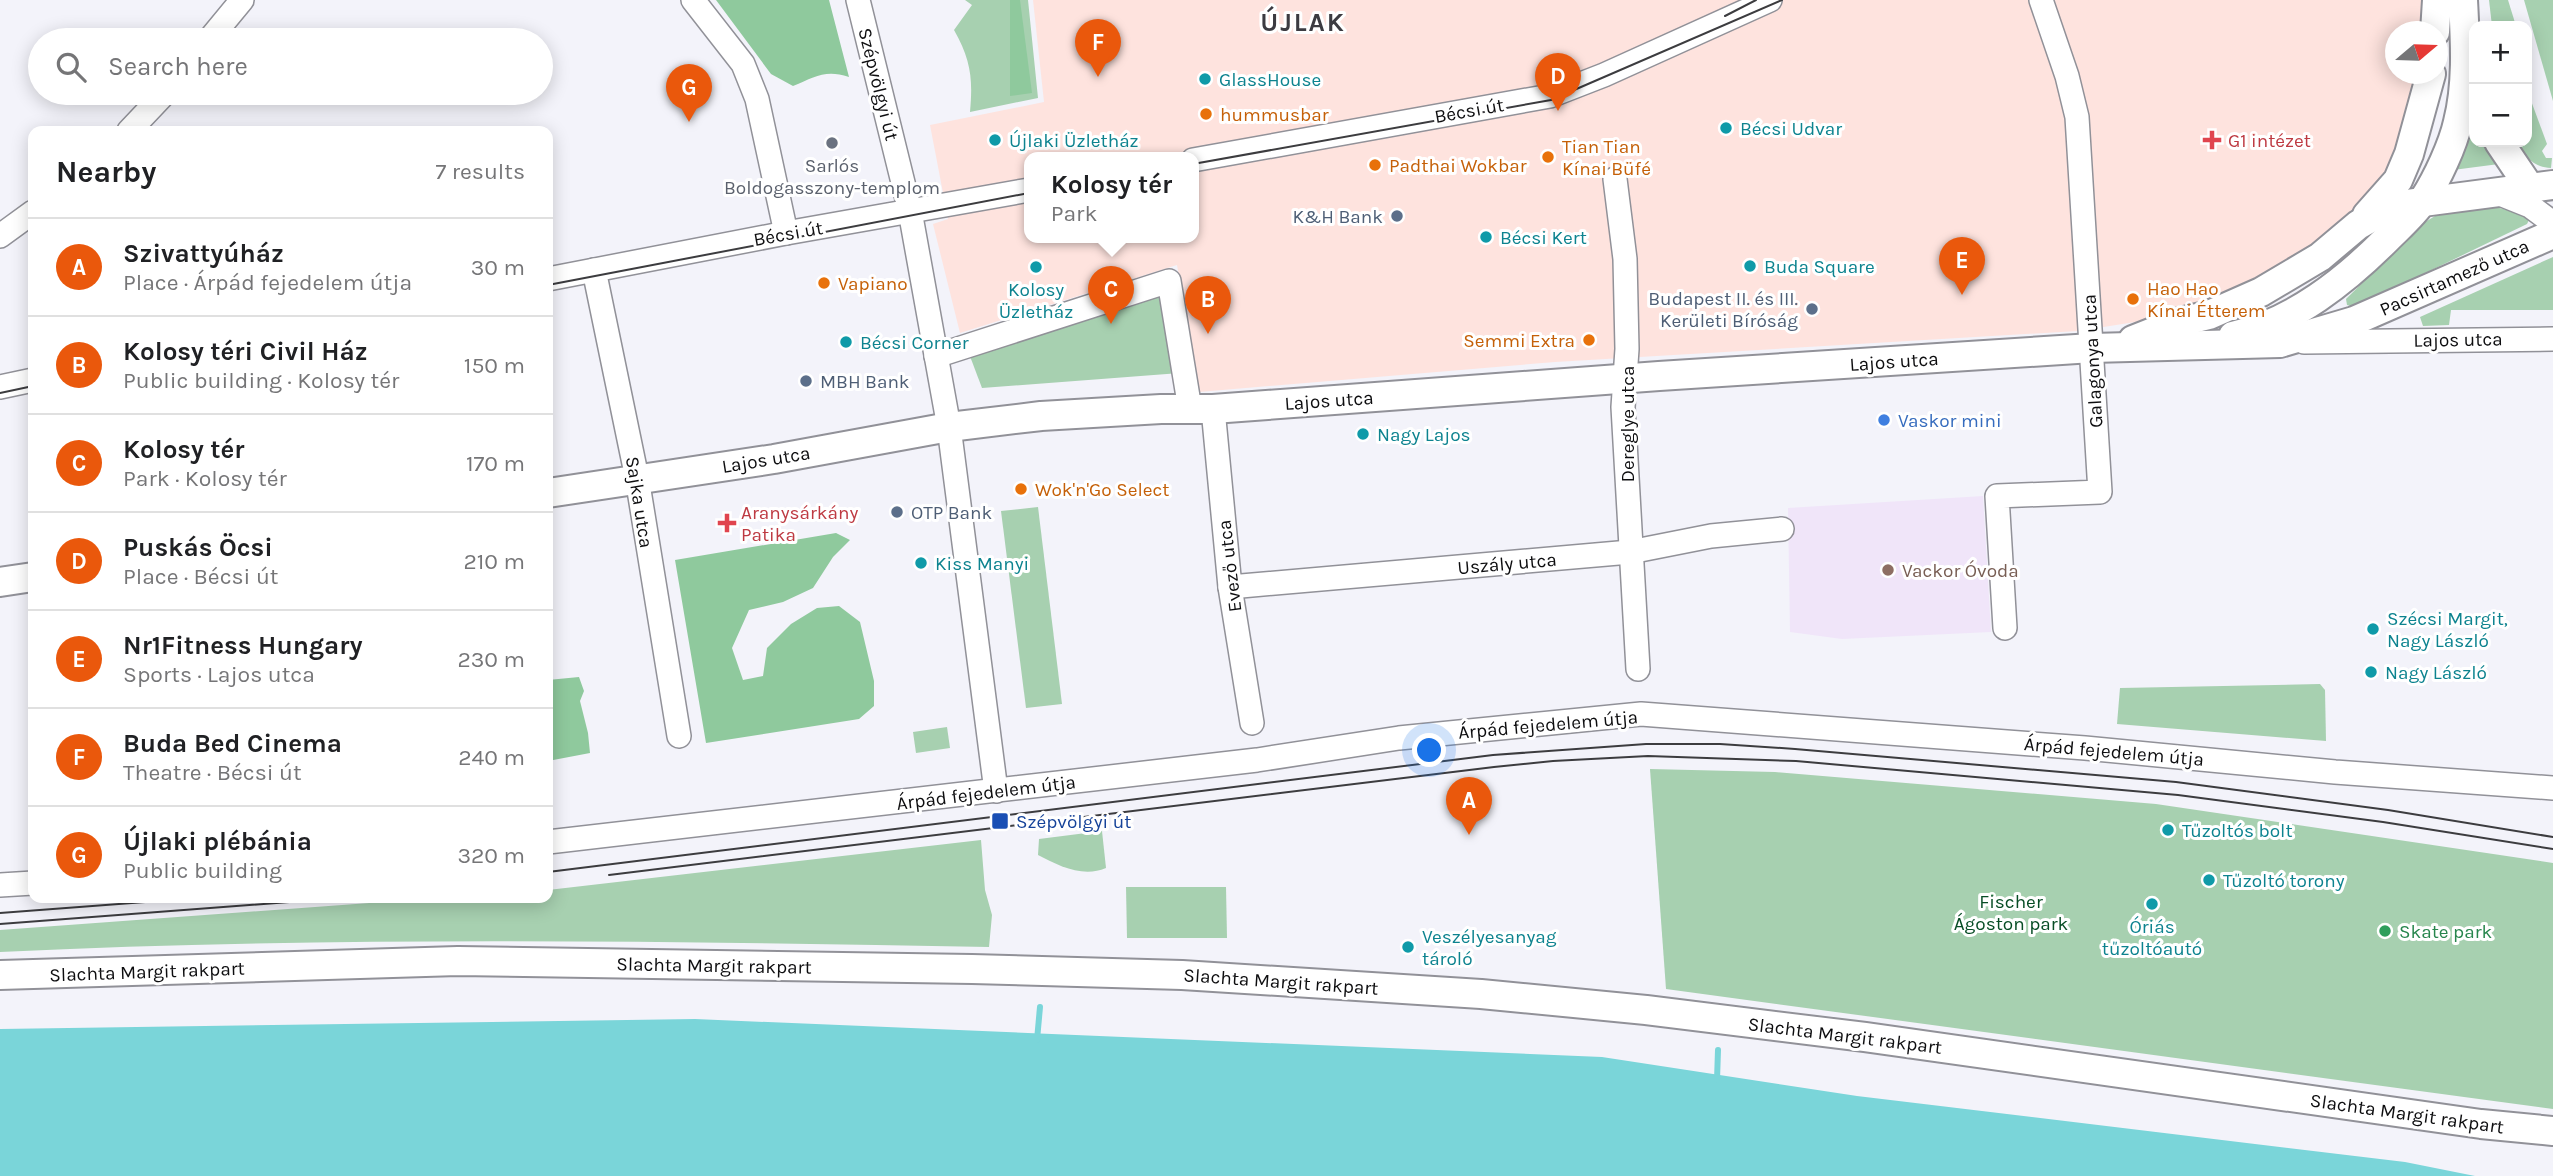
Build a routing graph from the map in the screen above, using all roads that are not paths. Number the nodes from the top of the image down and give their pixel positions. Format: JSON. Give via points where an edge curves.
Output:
{"nodes":[{"id":1,"x":242,"y":0,"type":"edge"},
{"id":2,"x":858,"y":0,"type":"edge"},
{"id":3,"x":1770,"y":0,"type":"edge"},
{"id":4,"x":2041,"y":0,"type":"edge"},
{"id":5,"x":2437,"y":0,"type":"edge"},
{"id":6,"x":2463,"y":0,"type":"edge"},
{"id":7,"x":695,"y":2,"type":"edge"},
{"id":8,"x":2436,"y":21,"type":"edge"},
{"id":9,"x":219,"y":28,"type":"edge"},
{"id":10,"x":2469,"y":59,"type":"edge"},
{"id":11,"x":2469,"y":73,"type":"edge"},
{"id":12,"x":2428,"y":84,"type":"edge"},
{"id":13,"x":153,"y":105,"type":"edge"},
{"id":14,"x":134,"y":126,"type":"edge"},
{"id":15,"x":2504,"y":147,"type":"edge"},
{"id":16,"x":1199,"y":159,"type":"edge"},
{"id":17,"x":1615,"y":179,"type":"dead end"},
{"id":18,"x":2542,"y":186,"type":"edge"},
{"id":19,"x":1024,"y":191,"type":"edge"},
{"id":20,"x":2495,"y":192,"type":"junction"},
{"id":21,"x":2423,"y":201,"type":"junction"},
{"id":22,"x":910,"y":211,"type":"junction"},
{"id":23,"x":28,"y":216,"type":"edge"},
{"id":24,"x":2553,"y":217,"type":"edge"},
{"id":25,"x":2553,"y":223,"type":"edge"},
{"id":26,"x":2358,"y":225,"type":"junction"},
{"id":27,"x":786,"y":233,"type":"junction"},
{"id":28,"x":2553,"y":234,"type":"edge"},
{"id":29,"x":0,"y":236,"type":"edge"},
{"id":30,"x":594,"y":270,"type":"junction"},
{"id":31,"x":553,"y":278,"type":"edge"},
{"id":32,"x":2354,"y":320,"type":"joint"},
{"id":33,"x":2553,"y":339,"type":"edge"},
{"id":34,"x":2280,"y":343,"type":"junction"},
{"id":35,"x":2189,"y":346,"type":"junction"},
{"id":36,"x":2103,"y":347,"type":"junction"},
{"id":37,"x":936,"y":356,"type":"junction"},
{"id":38,"x":1625,"y":379,"type":"junction"},
{"id":39,"x":28,"y":381,"type":"edge"},
{"id":40,"x":0,"y":387,"type":"edge"},
{"id":41,"x":1201,"y":409,"type":"junction"},
{"id":42,"x":949,"y":427,"type":"junction"},
{"id":43,"x":637,"y":478,"type":"junction"},
{"id":44,"x":553,"y":492,"type":"edge"},
{"id":45,"x":1782,"y":529,"type":"dead end"},
{"id":46,"x":1630,"y":552,"type":"junction"},
{"id":47,"x":28,"y":578,"type":"edge"},
{"id":48,"x":0,"y":582,"type":"edge"},
{"id":49,"x":1230,"y":587,"type":"junction"},
{"id":50,"x":2005,"y":628,"type":"dead end"},
{"id":51,"x":1637,"y":669,"type":"dead end"},
{"id":52,"x":1252,"y":723,"type":"dead end"},
{"id":53,"x":679,"y":736,"type":"dead end"},
{"id":54,"x":2553,"y":788,"type":"edge"},
{"id":55,"x":996,"y":791,"type":"junction"},
{"id":56,"x":553,"y":841,"type":"edge"},
{"id":57,"x":28,"y":883,"type":"edge"},
{"id":58,"x":0,"y":885,"type":"edge"},
{"id":59,"x":0,"y":975,"type":"edge"},
{"id":60,"x":2553,"y":1131,"type":"edge"}],
"edges":[{"from":1,"to":9,"type":"street"},
{"from":2,"to":22,"type":"street","name":"Szépvölgyi út"},
{"from":3,"to":16,"type":"street","name":"Bécsi út","via":[[1550,96]]},
{"from":4,"to":36,"type":"street","name":"Galagonya utca","via":[[2077,117]]},
{"from":5,"to":8,"type":"main road"},
{"from":6,"to":10,"type":"main road"},
{"from":7,"to":27,"type":"street","via":[[743,64],[757,99]]},
{"from":11,"to":21,"type":"main road","via":[[2458,122]]},
{"from":12,"to":26,"type":"main road","via":[[2398,180]]},
{"from":13,"to":14,"type":"street"},
{"from":15,"to":18,"type":"main road"},
{"from":17,"to":38,"type":"street","name":"Dereglye utca","via":[[1625,259]]},
{"from":18,"to":20,"type":"main road"},
{"from":18,"to":24,"type":"street"},
{"from":19,"to":22,"type":"street","name":"Bécsi út"},
{"from":20,"to":21,"type":"main road"},
{"from":20,"to":25,"type":"street","via":[[2530,206]]},
{"from":21,"to":26,"type":"main road","via":[[2400,205]]},
{"from":21,"to":35,"type":"main road","via":[[2346,278],[2308,304],[2246,333]]},
{"from":22,"to":27,"type":"street","name":"Bécsi út"},
{"from":22,"to":37,"type":"street","name":"Szépvölgyi út"},
{"from":23,"to":29,"type":"street"},
{"from":26,"to":36,"type":"main road","name":"Lajos utca","via":[[2320,257],[2261,292],[2209,315]]},
{"from":27,"to":30,"type":"street","name":"Bécsi út"},
{"from":28,"to":32,"type":"main road","name":"Pacsirtamező utca"},
{"from":30,"to":31,"type":"street","name":"Bécsi út"},
{"from":30,"to":43,"type":"street","name":"Sajka utca"},
{"from":32,"to":34,"type":"main road","name":"Lajos utca"},
{"from":33,"to":34,"type":"street","name":"Lajos utca"},
{"from":34,"to":35,"type":"main road","name":"Lajos utca"},
{"from":35,"to":36,"type":"main road","name":"Lajos utca"},
{"from":36,"to":38,"type":"main road","name":"Lajos utca"},
{"from":36,"to":50,"type":"street","name":"Galagonya utca","via":[[2099,492],[1997,496]]},
{"from":37,"to":41,"type":"street","name":"Evező utca","via":[[1169,281]]},
{"from":37,"to":42,"type":"street","name":"Szépvölgyi út"},
{"from":38,"to":41,"type":"main road","name":"Lajos utca"},
{"from":38,"to":46,"type":"street","name":"Dereglye utca"},
{"from":39,"to":40,"type":"street"},
{"from":41,"to":42,"type":"main road","name":"Lajos utca","via":[[1041,416]]},
{"from":41,"to":49,"type":"street","name":"Evező utca"},
{"from":42,"to":43,"type":"main road","name":"Lajos utca"},
{"from":42,"to":55,"type":"street","name":"Szépvölgyi út"},
{"from":43,"to":44,"type":"main road","name":"Lajos utca"},
{"from":43,"to":53,"type":"street","name":"Sajka utca"},
{"from":45,"to":46,"type":"street","name":"Uszály utca","via":[[1711,536]]},
{"from":46,"to":49,"type":"street","name":"Uszály utca"},
{"from":46,"to":51,"type":"street","name":"Dereglye utca"},
{"from":47,"to":48,"type":"main road"},
{"from":49,"to":52,"type":"street","name":"Evező utca"},
{"from":54,"to":55,"type":"street","name":"Árpád fejedelem útja","via":[[1641,715],[1399,738]]},
{"from":55,"to":56,"type":"street","name":"Árpád fejedelem útja"},
{"from":57,"to":58,"type":"street"},
{"from":59,"to":60,"type":"main road","name":"Slachta Margit rakpart","via":[[458,961],[1182,975],[1481,994],[1646,1010]]}]}
